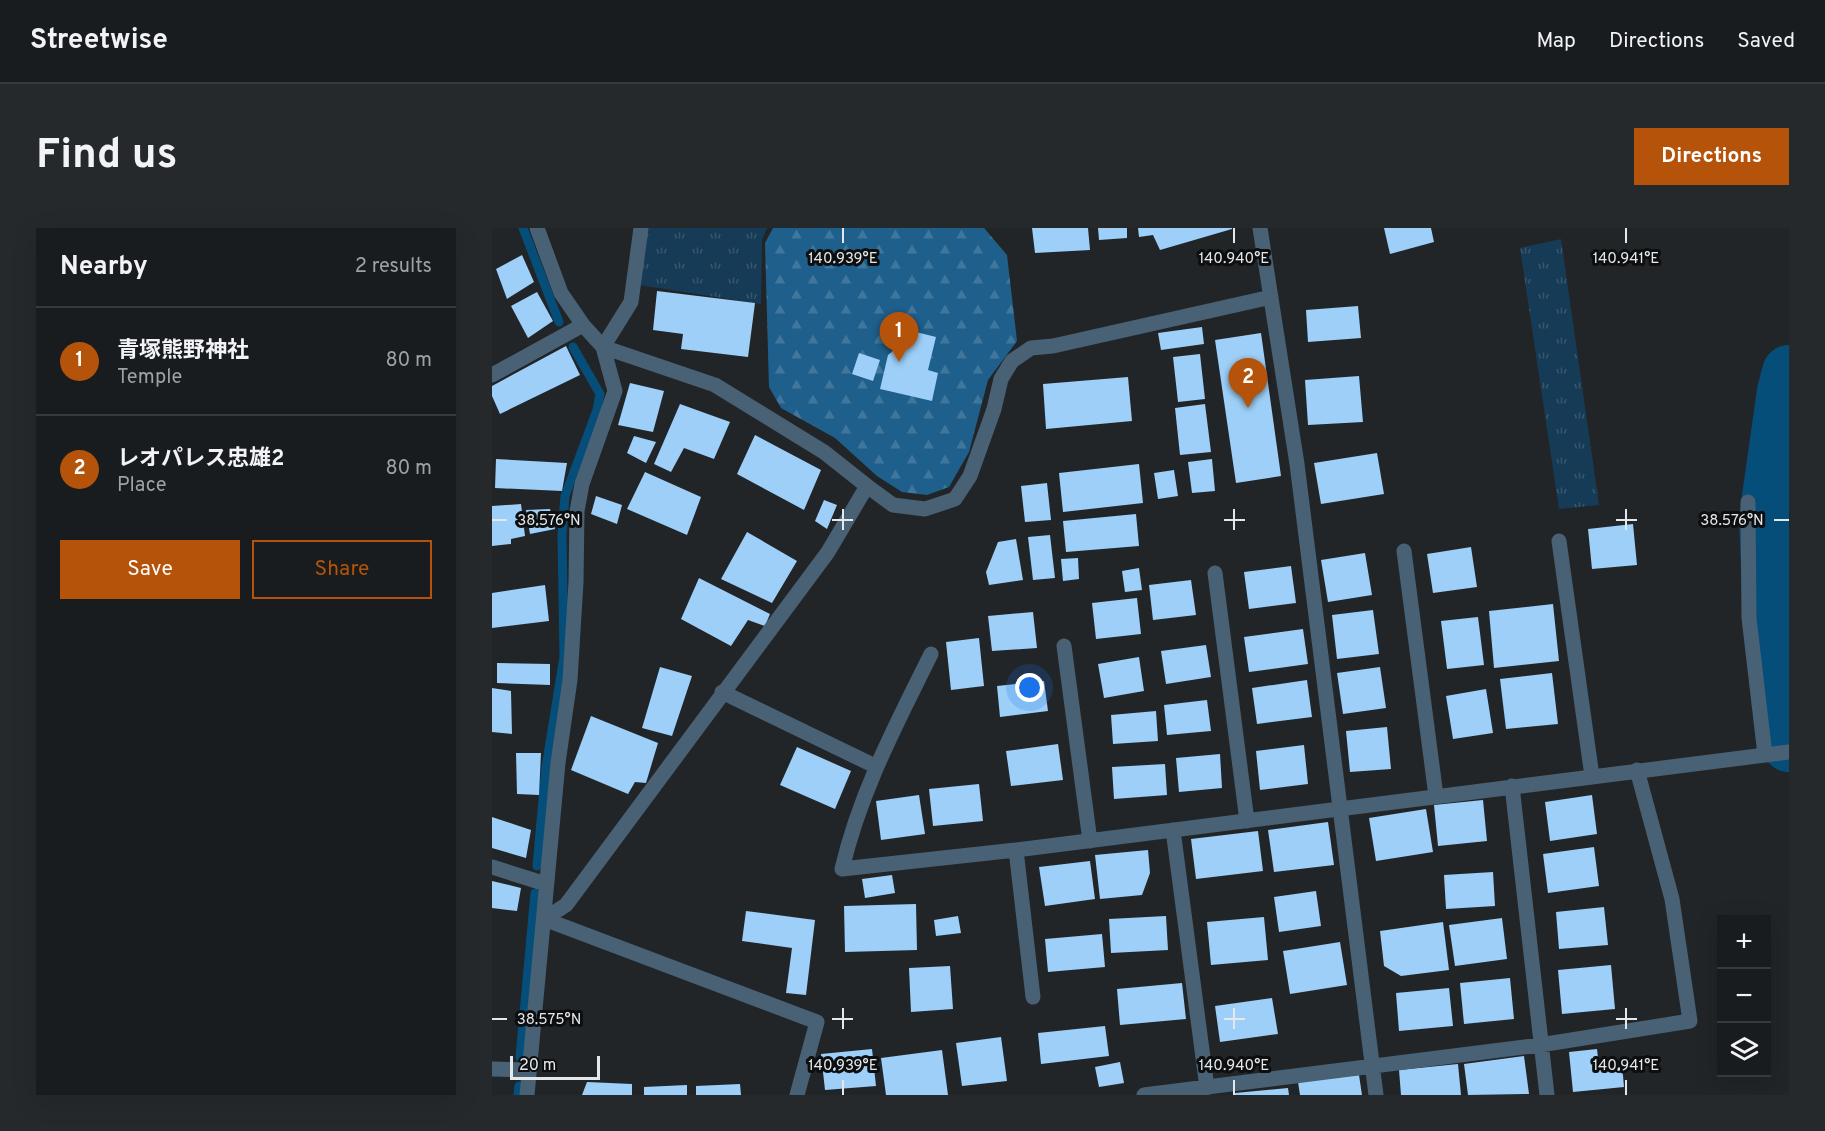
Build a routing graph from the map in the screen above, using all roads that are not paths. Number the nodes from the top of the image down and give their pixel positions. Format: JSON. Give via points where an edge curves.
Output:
{"nodes":[{"id":1,"x":537,"y":228,"type":"edge"},
{"id":2,"x":641,"y":228,"type":"edge"},
{"id":3,"x":1260,"y":228,"type":"edge"},
{"id":4,"x":1271,"y":297,"type":"junction"},
{"id":5,"x":583,"y":325,"type":"junction"},
{"id":6,"x":603,"y":347,"type":"junction"},
{"id":7,"x":492,"y":375,"type":"edge"},
{"id":8,"x":867,"y":486,"type":"junction"},
{"id":9,"x":1748,"y":502,"type":"dead end"},
{"id":10,"x":1559,"y":541,"type":"dead end"},
{"id":11,"x":1404,"y":551,"type":"dead end"},
{"id":12,"x":1215,"y":573,"type":"dead end"},
{"id":13,"x":1065,"y":646,"type":"dead end"},
{"id":14,"x":931,"y":654,"type":"dead end"},
{"id":15,"x":722,"y":692,"type":"junction"},
{"id":16,"x":1789,"y":752,"type":"edge"},
{"id":17,"x":1769,"y":754,"type":"junction"},
{"id":18,"x":875,"y":766,"type":"junction"},
{"id":19,"x":1637,"y":770,"type":"junction"},
{"id":20,"x":1592,"y":776,"type":"junction"},
{"id":21,"x":1512,"y":786,"type":"junction"},
{"id":22,"x":1436,"y":796,"type":"junction"},
{"id":23,"x":1342,"y":808,"type":"junction"},
{"id":24,"x":1247,"y":821,"type":"junction"},
{"id":25,"x":1173,"y":830,"type":"junction"},
{"id":26,"x":1090,"y":841,"type":"junction"},
{"id":27,"x":1016,"y":850,"type":"junction"},
{"id":28,"x":492,"y":867,"type":"edge"},
{"id":29,"x":546,"y":884,"type":"junction"},
{"id":30,"x":544,"y":919,"type":"junction"},
{"id":31,"x":1033,"y":997,"type":"dead end"},
{"id":32,"x":1540,"y":1045,"type":"junction"},
{"id":33,"x":1371,"y":1066,"type":"junction"},
{"id":34,"x":492,"y":1069,"type":"edge"},
{"id":35,"x":529,"y":1070,"type":"junction"},
{"id":36,"x":1207,"y":1088,"type":"junction"},
{"id":37,"x":527,"y":1095,"type":"edge"},
{"id":38,"x":797,"y":1095,"type":"edge"},
{"id":39,"x":1144,"y":1095,"type":"edge"},
{"id":40,"x":1376,"y":1095,"type":"edge"},
{"id":41,"x":1547,"y":1095,"type":"edge"}],
"edges":[{"from":1,"to":5,"type":"street","via":[[561,293]]},
{"from":2,"to":6,"type":"street","via":[[631,302]]},
{"from":3,"to":4,"type":"street"},
{"from":4,"to":8,"type":"street","via":[[1031,348],[1012,361],[1001,379],[970,476],[955,499],[925,509],[893,505]]},
{"from":4,"to":23,"type":"street","via":[[1299,476]]},
{"from":5,"to":6,"type":"street"},
{"from":5,"to":7,"type":"street"},
{"from":6,"to":8,"type":"street","via":[[715,385],[824,452]]},
{"from":6,"to":29,"type":"street","via":[[615,391],[582,484],[577,511],[570,680]]},
{"from":8,"to":15,"type":"street","via":[[828,552]]},
{"from":9,"to":17,"type":"street","via":[[1749,618]]},
{"from":10,"to":20,"type":"street"},
{"from":11,"to":22,"type":"street"},
{"from":12,"to":24,"type":"street"},
{"from":13,"to":26,"type":"street"},
{"from":14,"to":18,"type":"street"},
{"from":15,"to":18,"type":"street"},
{"from":15,"to":30,"type":"street","via":[[566,905]]},
{"from":16,"to":17,"type":"street"},
{"from":17,"to":19,"type":"street"},
{"from":18,"to":27,"type":"street","via":[[852,827],[842,869]]},
{"from":19,"to":20,"type":"street"},
{"from":19,"to":32,"type":"street","via":[[1672,899],[1689,1021]]},
{"from":20,"to":21,"type":"street"},
{"from":21,"to":22,"type":"street"},
{"from":21,"to":32,"type":"street"},
{"from":22,"to":23,"type":"street"},
{"from":23,"to":24,"type":"street"},
{"from":23,"to":33,"type":"street"},
{"from":24,"to":25,"type":"street"},
{"from":25,"to":26,"type":"street"},
{"from":25,"to":36,"type":"street"},
{"from":26,"to":27,"type":"street"},
{"from":27,"to":31,"type":"street"},
{"from":28,"to":29,"type":"street"},
{"from":29,"to":30,"type":"street"},
{"from":30,"to":35,"type":"street"},
{"from":30,"to":38,"type":"street","via":[[817,1022]]},
{"from":32,"to":33,"type":"street"},
{"from":32,"to":41,"type":"street"},
{"from":33,"to":36,"type":"street"},
{"from":33,"to":40,"type":"street"},
{"from":34,"to":35,"type":"street"},
{"from":35,"to":37,"type":"street"},
{"from":36,"to":39,"type":"street"}]}
